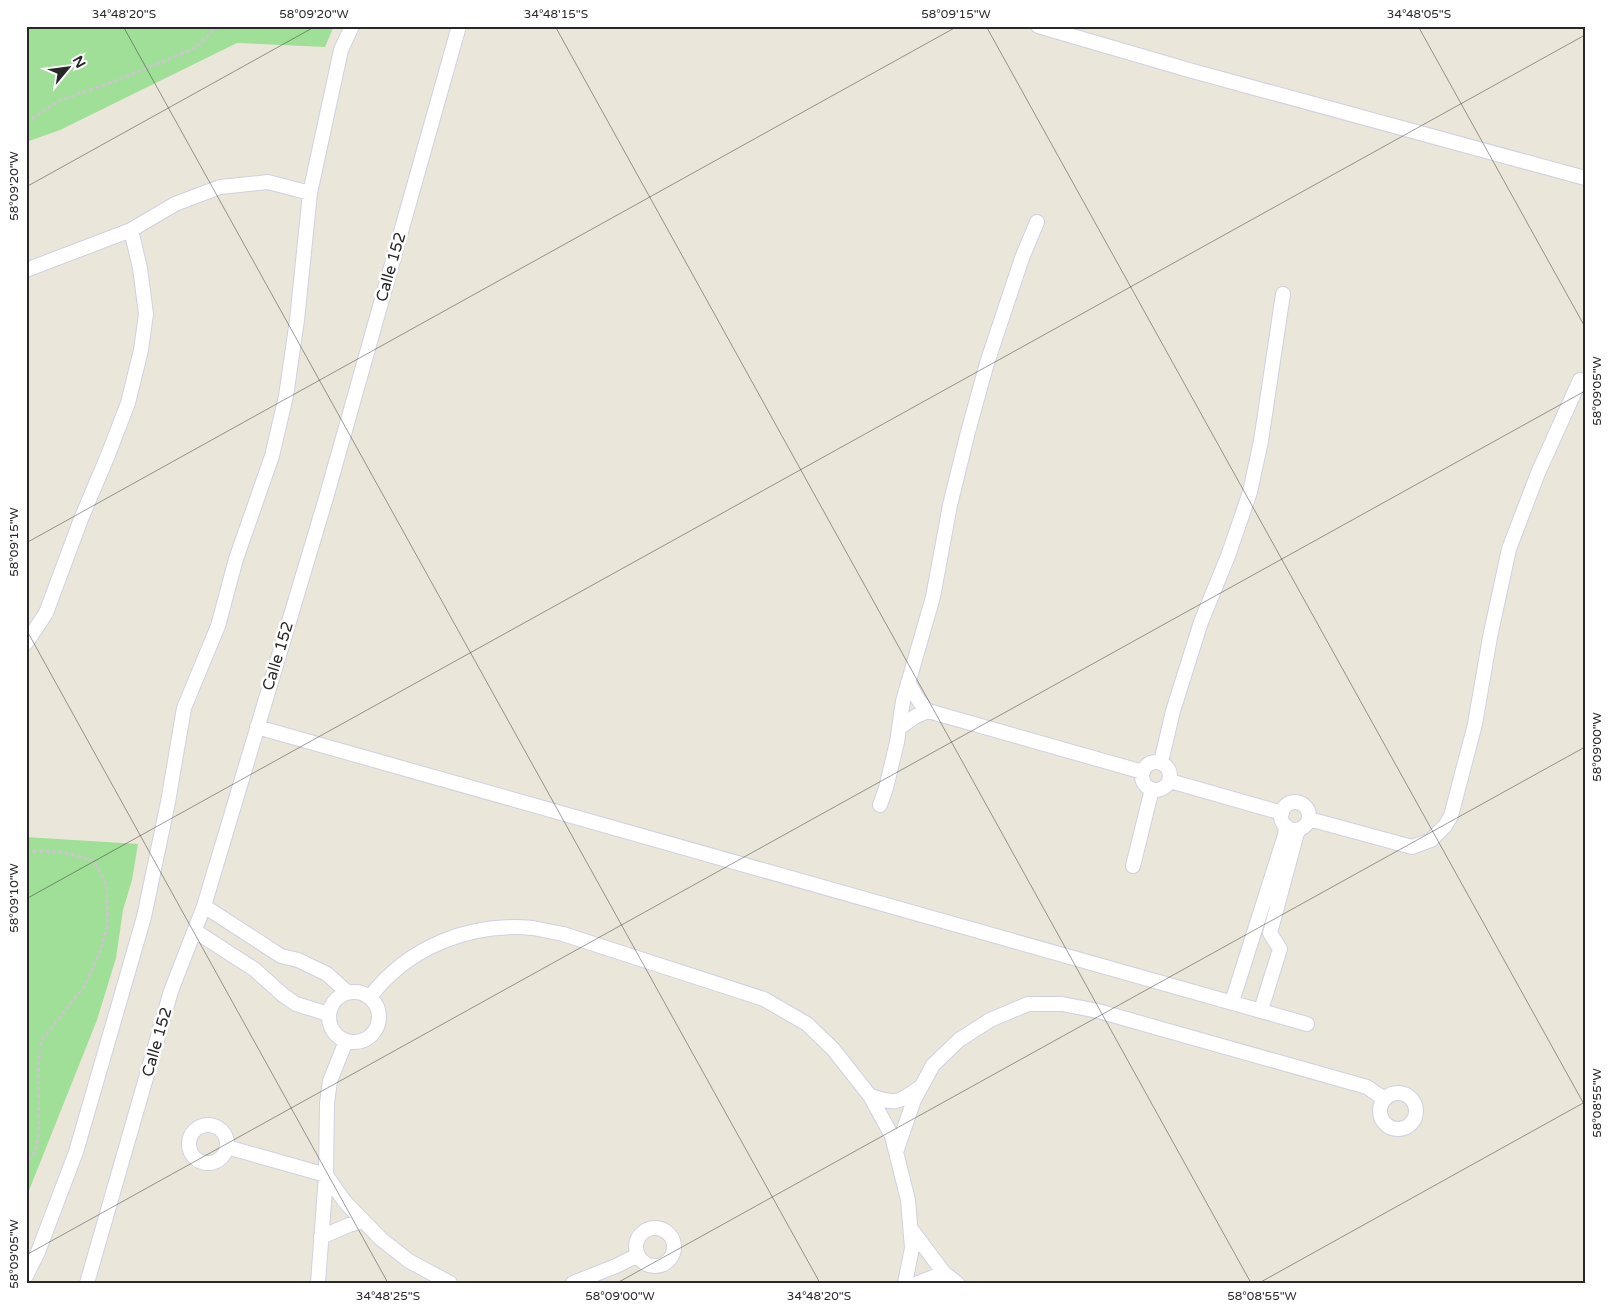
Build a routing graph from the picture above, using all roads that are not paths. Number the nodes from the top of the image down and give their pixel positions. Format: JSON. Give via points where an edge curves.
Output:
{"nodes":[{"id":1,"x":352,"y":26,"type":"edge"},
{"id":2,"x":459,"y":26,"type":"edge"},
{"id":3,"x":1038,"y":26,"type":"edge"},
{"id":4,"x":1585,"y":178,"type":"edge"},
{"id":5,"x":310,"y":193,"type":"junction"},
{"id":6,"x":1037,"y":222,"type":"dead end"},
{"id":7,"x":131,"y":230,"type":"junction"},
{"id":8,"x":26,"y":270,"type":"edge"},
{"id":9,"x":1283,"y":294,"type":"dead end"},
{"id":10,"x":1580,"y":380,"type":"dead end"},
{"id":11,"x":26,"y":643,"type":"edge"},
{"id":12,"x":908,"y":682,"type":"junction"},
{"id":13,"x":928,"y":711,"type":"junction"},
{"id":14,"x":257,"y":727,"type":"junction"},
{"id":15,"x":899,"y":728,"type":"junction"},
{"id":16,"x":1161,"y":762,"type":"junction"},
{"id":17,"x":1143,"y":772,"type":"junction"},
{"id":18,"x":1170,"y":781,"type":"junction"},
{"id":19,"x":1152,"y":789,"type":"junction"},
{"id":20,"x":880,"y":805,"type":"dead end"},
{"id":21,"x":1294,"y":822,"type":"junction"},
{"id":22,"x":1133,"y":866,"type":"dead end"},
{"id":23,"x":204,"y":906,"type":"junction"},
{"id":24,"x":194,"y":931,"type":"junction"},
{"id":25,"x":347,"y":992,"type":"junction"},
{"id":26,"x":370,"y":997,"type":"junction"},
{"id":27,"x":1232,"y":1002,"type":"junction"},
{"id":28,"x":1261,"y":1010,"type":"junction"},
{"id":29,"x":328,"y":1014,"type":"junction"},
{"id":30,"x":1307,"y":1024,"type":"dead end"},
{"id":31,"x":346,"y":1041,"type":"junction"},
{"id":32,"x":922,"y":1086,"type":"junction"},
{"id":33,"x":870,"y":1096,"type":"junction"},
{"id":34,"x":1384,"y":1099,"type":"dead end"},
{"id":35,"x":228,"y":1147,"type":"dead end"},
{"id":36,"x":896,"y":1152,"type":"junction"},
{"id":37,"x":326,"y":1175,"type":"junction"},
{"id":38,"x":363,"y":1221,"type":"junction"},
{"id":39,"x":910,"y":1228,"type":"junction"},
{"id":40,"x":321,"y":1237,"type":"junction"},
{"id":41,"x":638,"y":1255,"type":"dead end"},
{"id":42,"x":944,"y":1273,"type":"junction"},
{"id":43,"x":26,"y":1276,"type":"edge"},
{"id":44,"x":87,"y":1283,"type":"edge"},
{"id":45,"x":318,"y":1283,"type":"edge"},
{"id":46,"x":450,"y":1283,"type":"edge"},
{"id":47,"x":574,"y":1283,"type":"edge"},
{"id":48,"x":906,"y":1283,"type":"edge"},
{"id":49,"x":918,"y":1283,"type":"edge"},
{"id":50,"x":957,"y":1283,"type":"edge"}],
"edges":[{"from":1,"to":5,"type":"street","via":[[341,50]]},
{"from":2,"to":14,"type":"street","name":"Calle 152","via":[[326,498]]},
{"from":3,"to":4,"type":"street"},
{"from":5,"to":7,"type":"street","via":[[268,182],[220,188],[175,204]]},
{"from":5,"to":43,"type":"street","via":[[296,329],[286,396],[272,456],[236,559],[218,626],[184,708],[144,917],[76,1152]]},
{"from":6,"to":12,"type":"street","via":[[987,363],[950,505],[933,597]]},
{"from":7,"to":8,"type":"street"},
{"from":7,"to":11,"type":"street","via":[[146,314],[128,403],[46,613]]},
{"from":9,"to":16,"type":"street","via":[[1250,492],[1201,622]]},
{"from":10,"to":21,"type":"street","via":[[1508,549],[1475,724],[1451,816],[1445,826],[1431,840],[1412,847]]},
{"from":12,"to":13,"type":"street"},
{"from":12,"to":15,"type":"street"},
{"from":13,"to":15,"type":"street"},
{"from":13,"to":17,"type":"street"},
{"from":14,"to":23,"type":"street","name":"Calle 152"},
{"from":14,"to":27,"type":"street"},
{"from":15,"to":20,"type":"street"},
{"from":16,"to":17,"type":"street","via":[[1150,763]]},
{"from":16,"to":18,"type":"street","via":[[1171,773]]},
{"from":17,"to":19,"type":"street","via":[[1146,785]]},
{"from":18,"to":19,"type":"street","via":[[1159,790]]},
{"from":18,"to":21,"type":"street"},
{"from":19,"to":22,"type":"street"},
{"from":21,"to":27,"type":"street","via":[[1285,835]]},
{"from":21,"to":28,"type":"street","via":[[1297,833],[1270,933],[1280,949]]},
{"from":23,"to":24,"type":"street","name":"Calle 152"},
{"from":23,"to":25,"type":"street","via":[[281,956],[327,974]]},
{"from":24,"to":29,"type":"street","via":[[254,969],[296,1004]]},
{"from":24,"to":44,"type":"street","name":"Calle 152","via":[[172,991]]},
{"from":25,"to":26,"type":"street","via":[[356,991]]},
{"from":25,"to":29,"type":"street","via":[[334,1000]]},
{"from":26,"to":31,"type":"street","via":[[379,1014],[375,1030],[362,1041]]},
{"from":26,"to":33,"type":"street","via":[[401,964],[449,938],[476,931],[533,928],[764,999],[807,1024],[834,1050]]},
{"from":27,"to":28,"type":"street"},
{"from":28,"to":30,"type":"street"},
{"from":29,"to":31,"type":"street","via":[[332,1031]]},
{"from":31,"to":37,"type":"street","via":[[330,1081]]},
{"from":32,"to":33,"type":"street","via":[[902,1100],[892,1102]]},
{"from":32,"to":34,"type":"street","via":[[933,1065],[959,1040],[990,1020],[1028,1004],[1062,1004],[1367,1087]]},
{"from":32,"to":36,"type":"street"},
{"from":33,"to":36,"type":"street","via":[[892,1136]]},
{"from":35,"to":37,"type":"street"},
{"from":36,"to":39,"type":"street","via":[[908,1200]]},
{"from":37,"to":38,"type":"street"},
{"from":37,"to":40,"type":"street"},
{"from":38,"to":40,"type":"street"},
{"from":38,"to":46,"type":"street","via":[[409,1261]]},
{"from":39,"to":42,"type":"street"},
{"from":39,"to":48,"type":"street","via":[[912,1248]]},
{"from":40,"to":45,"type":"street"},
{"from":41,"to":47,"type":"street"},
{"from":42,"to":49,"type":"street"},
{"from":42,"to":50,"type":"street"}]}
